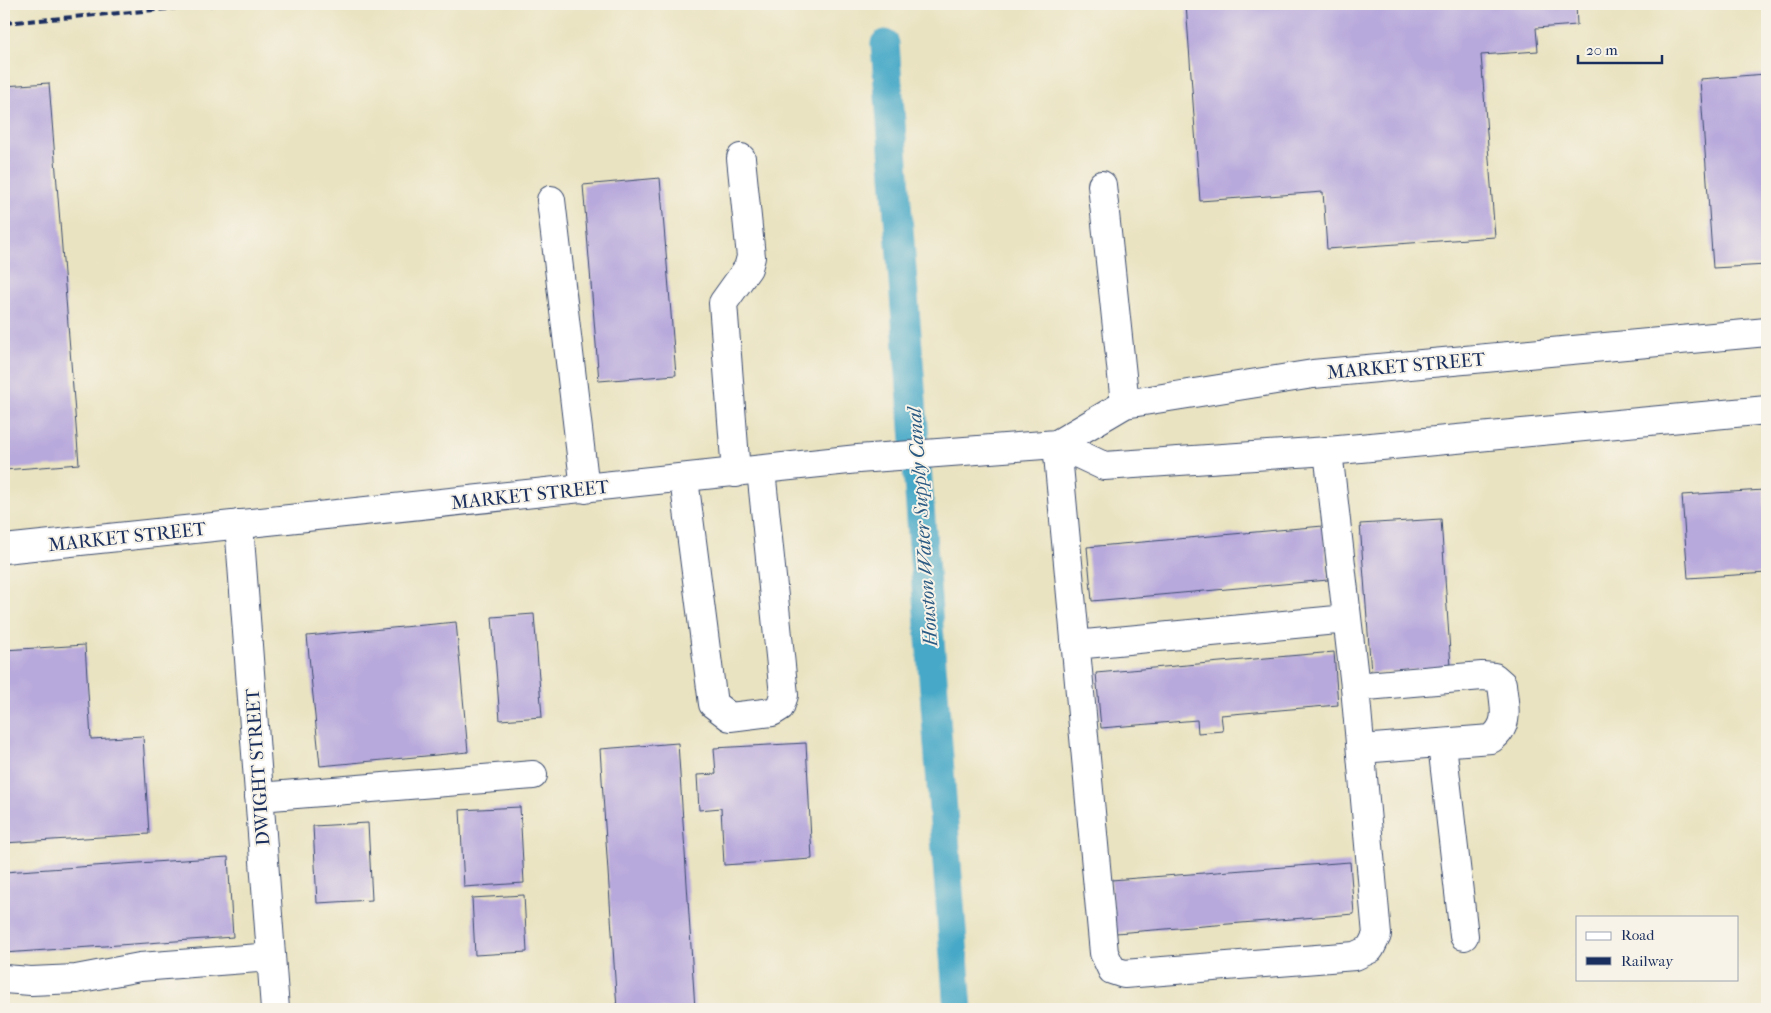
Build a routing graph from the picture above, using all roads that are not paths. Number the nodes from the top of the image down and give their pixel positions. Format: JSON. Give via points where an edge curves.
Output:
{"nodes":[{"id":1,"x":741,"y":158,"type":"dead end"},
{"id":2,"x":1102,"y":185,"type":"dead end"},
{"id":3,"x":551,"y":200,"type":"dead end"},
{"id":4,"x":1767,"y":332,"type":"edge"},
{"id":5,"x":1125,"y":404,"type":"junction"},
{"id":6,"x":1767,"y":410,"type":"edge"},
{"id":7,"x":1057,"y":444,"type":"junction"},
{"id":8,"x":1328,"y":451,"type":"junction"},
{"id":9,"x":748,"y":472,"type":"junction"},
{"id":10,"x":684,"y":479,"type":"junction"},
{"id":11,"x":585,"y":489,"type":"junction"},
{"id":12,"x":240,"y":524,"type":"junction"},
{"id":13,"x":4,"y":549,"type":"edge"},
{"id":14,"x":1347,"y":619,"type":"junction"},
{"id":15,"x":1075,"y":645,"type":"junction"},
{"id":16,"x":1355,"y":687,"type":"junction"},
{"id":17,"x":1442,"y":744,"type":"junction"},
{"id":18,"x":1361,"y":749,"type":"junction"},
{"id":19,"x":533,"y":775,"type":"dead end"},
{"id":20,"x":260,"y":797,"type":"junction"},
{"id":21,"x":1464,"y":936,"type":"dead end"},
{"id":22,"x":271,"y":957,"type":"junction"},
{"id":23,"x":4,"y":979,"type":"edge"},
{"id":24,"x":275,"y":1009,"type":"edge"}],
"edges":[{"from":1,"to":9,"type":"street","via":[[750,257],[748,268],[723,303]]},
{"from":2,"to":5,"type":"street"},
{"from":3,"to":11,"type":"street"},
{"from":4,"to":5,"type":"street","name":"MARKET STREET","via":[[1313,374]]},
{"from":5,"to":7,"type":"street","name":"MARKET STREET"},
{"from":6,"to":8,"type":"street","name":"MARKET STREET"},
{"from":7,"to":8,"type":"street","name":"MARKET STREET","via":[[1104,466]]},
{"from":7,"to":9,"type":"street","name":"MARKET STREET","via":[[858,459]]},
{"from":7,"to":15,"type":"street"},
{"from":8,"to":14,"type":"street"},
{"from":9,"to":10,"type":"street","name":"MARKET STREET"},
{"from":9,"to":10,"type":"street","via":[[784,695],[780,707],[772,712],[730,717],[714,704]]},
{"from":10,"to":11,"type":"street","name":"MARKET STREET"},
{"from":11,"to":12,"type":"street","name":"MARKET STREET"},
{"from":12,"to":13,"type":"street","name":"MARKET STREET"},
{"from":12,"to":20,"type":"street","name":"DWIGHT STREET"},
{"from":14,"to":15,"type":"street"},
{"from":14,"to":16,"type":"street"},
{"from":15,"to":18,"type":"street","via":[[1104,953],[1112,970],[1124,974],[1355,956],[1370,949],[1377,935]]},
{"from":16,"to":17,"type":"street","via":[[1482,676],[1494,677],[1502,684],[1505,721],[1501,732],[1491,739]]},
{"from":16,"to":18,"type":"street"},
{"from":17,"to":18,"type":"street"},
{"from":17,"to":21,"type":"street"},
{"from":19,"to":20,"type":"street"},
{"from":20,"to":22,"type":"street","name":"DWIGHT STREET"},
{"from":22,"to":23,"type":"street","via":[[140,967],[76,979]]},
{"from":22,"to":24,"type":"street","name":"DWIGHT STREET"}]}
